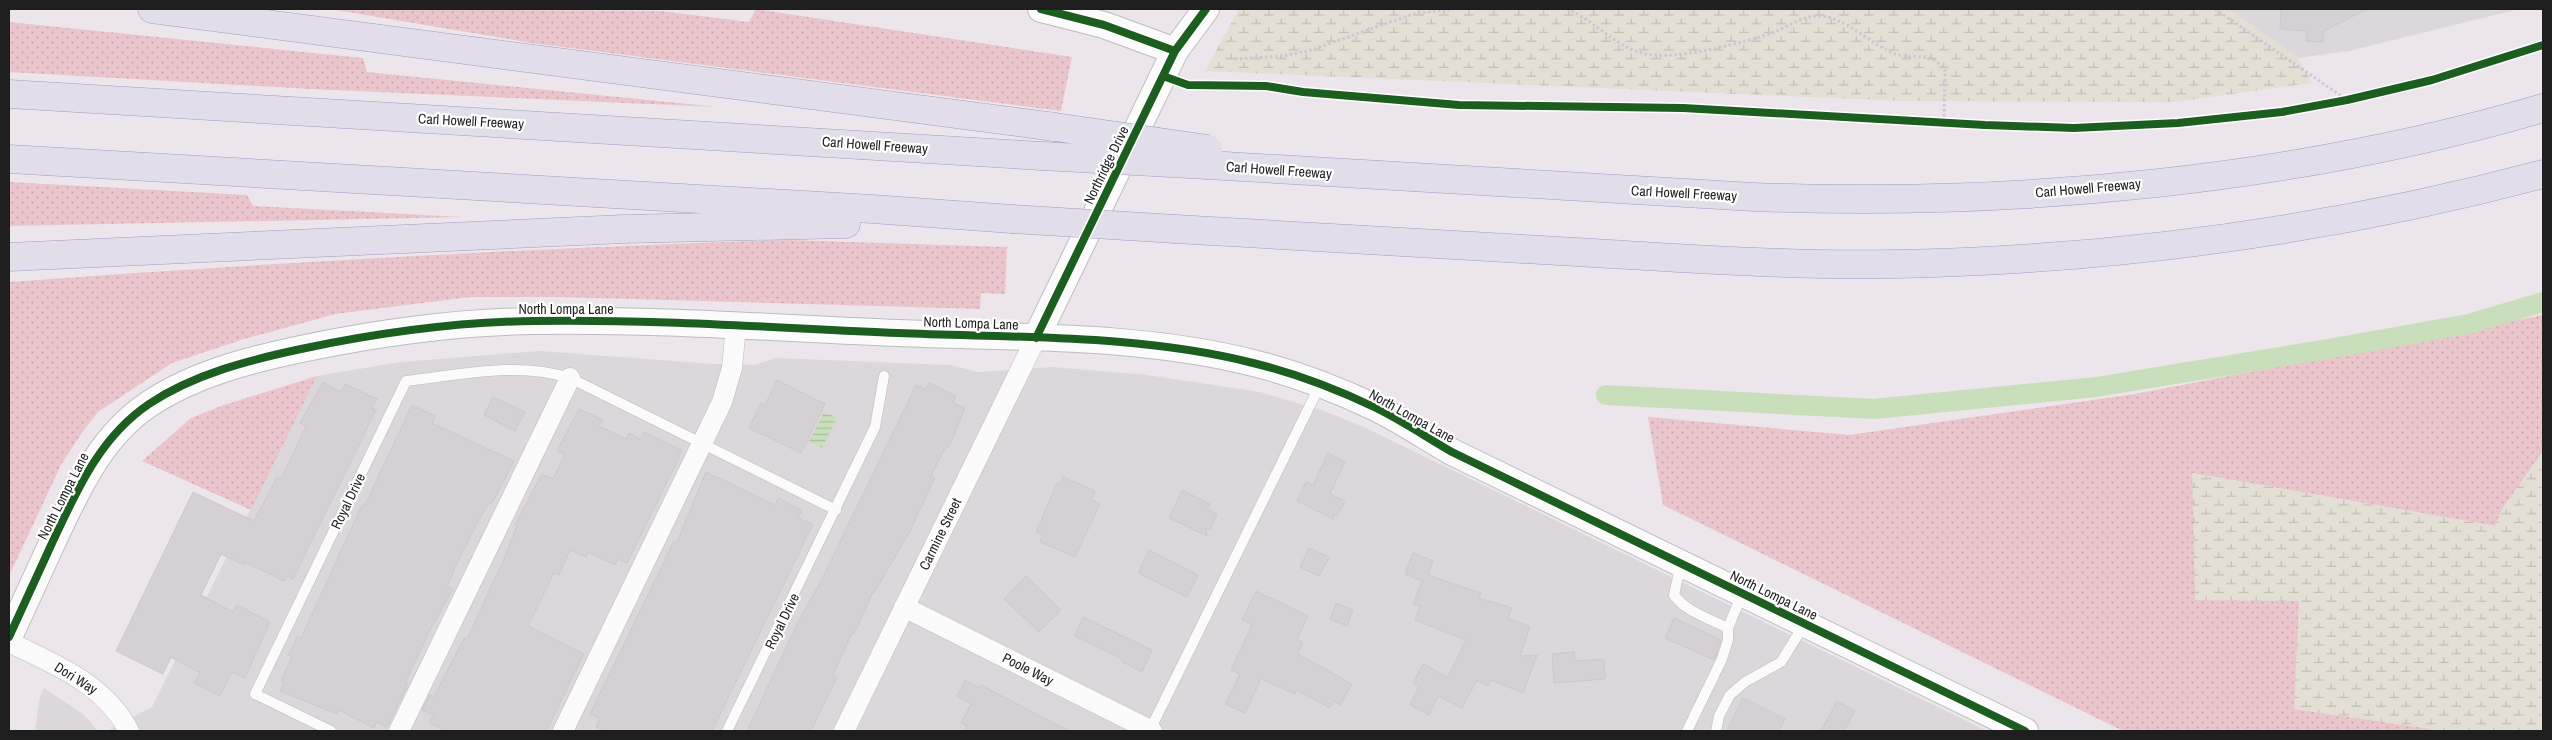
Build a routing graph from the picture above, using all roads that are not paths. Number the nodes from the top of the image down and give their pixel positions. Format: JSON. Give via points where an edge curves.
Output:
{"nodes":[{"id":1,"x":152,"y":9,"type":"edge"},
{"id":2,"x":1042,"y":9,"type":"edge"},
{"id":3,"x":1206,"y":9,"type":"edge"},
{"id":4,"x":1175,"y":50,"type":"junction"},
{"id":5,"x":9,"y":94,"type":"edge"},
{"id":6,"x":2543,"y":108,"type":"edge"},
{"id":7,"x":1211,"y":157,"type":"junction"},
{"id":8,"x":9,"y":159,"type":"edge"},
{"id":9,"x":2543,"y":174,"type":"edge"},
{"id":10,"x":1012,"y":219,"type":"junction"},
{"id":11,"x":9,"y":256,"type":"edge"},
{"id":12,"x":736,"y":326,"type":"junction"},
{"id":13,"x":1036,"y":338,"type":"junction"},
{"id":14,"x":884,"y":376,"type":"dead end"},
{"id":15,"x":570,"y":378,"type":"junction"},
{"id":16,"x":1320,"y":385,"type":"junction"},
{"id":17,"x":703,"y":444,"type":"junction"},
{"id":18,"x":836,"y":510,"type":"junction"},
{"id":19,"x":1681,"y":563,"type":"junction"},
{"id":20,"x":1743,"y":593,"type":"junction"},
{"id":21,"x":904,"y":607,"type":"junction"},
{"id":22,"x":1805,"y":623,"type":"junction"},
{"id":23,"x":1728,"y":628,"type":"junction"},
{"id":24,"x":9,"y":637,"type":"edge"},
{"id":25,"x":9,"y":642,"type":"edge"},
{"id":26,"x":129,"y":731,"type":"edge"},
{"id":27,"x":331,"y":731,"type":"edge"},
{"id":28,"x":399,"y":731,"type":"edge"},
{"id":29,"x":563,"y":731,"type":"edge"},
{"id":30,"x":727,"y":731,"type":"edge"},
{"id":31,"x":844,"y":731,"type":"edge"},
{"id":32,"x":1151,"y":731,"type":"edge"},
{"id":33,"x":1687,"y":731,"type":"edge"},
{"id":34,"x":1716,"y":731,"type":"edge"},
{"id":35,"x":2025,"y":731,"type":"edge"}],
"edges":[{"from":1,"to":7,"type":"highway","bridge":true,"via":[[1055,127]]},
{"from":2,"to":4,"type":"street","via":[[1104,25]]},
{"from":3,"to":4,"type":"street","name":"Northridge Drive"},
{"from":4,"to":13,"type":"street","name":"Northridge Drive"},
{"from":5,"to":7,"type":"highway","name":"Carl Howell Freeway","bridge":true,"via":[[1042,156]]},
{"from":6,"to":7,"type":"highway","name":"Carl Howell Freeway","via":[[2394,144],[2245,171],[2120,186],[1961,197],[1763,198],[1274,170]]},
{"from":8,"to":10,"type":"highway"},
{"from":9,"to":10,"type":"highway","bridge":true,"via":[[2391,210],[2220,239],[2055,256],[1923,263],[1721,260]]},
{"from":10,"to":11,"type":"highway","via":[[634,229]]},
{"from":12,"to":13,"type":"street","name":"North Lompa Lane"},
{"from":12,"to":17,"type":"street","via":[[726,391]]},
{"from":12,"to":24,"type":"street","name":"North Lompa Lane","via":[[532,321],[464,324],[317,346],[251,361],[196,379],[143,408],[105,446],[76,494]]},
{"from":13,"to":16,"type":"street","name":"North Lompa Lane","via":[[1210,354],[1259,365]]},
{"from":13,"to":21,"type":"street","name":"Carmine Street"},
{"from":14,"to":18,"type":"lane","name":"Royal Drive","via":[[875,426]]},
{"from":15,"to":17,"type":"lane","name":"Royal Drive"},
{"from":15,"to":27,"type":"lane","name":"Royal Drive","via":[[549,371],[511,369],[406,381],[255,694]]},
{"from":15,"to":28,"type":"street"},
{"from":16,"to":19,"type":"street","name":"North Lompa Lane","via":[[1376,408],[1452,452]]},
{"from":16,"to":32,"type":"lane"},
{"from":17,"to":18,"type":"lane","name":"Royal Drive"},
{"from":17,"to":29,"type":"street"},
{"from":18,"to":30,"type":"lane","name":"Royal Drive"},
{"from":19,"to":20,"type":"street","name":"North Lompa Lane"},
{"from":19,"to":23,"type":"lane","via":[[1674,595],[1678,601]]},
{"from":20,"to":22,"type":"street","name":"North Lompa Lane"},
{"from":20,"to":23,"type":"lane"},
{"from":21,"to":31,"type":"street","name":"Carmine Street"},
{"from":21,"to":32,"type":"street","name":"Poole Way"},
{"from":22,"to":34,"type":"lane","via":[[1781,662],[1745,682],[1730,696],[1719,716]]},
{"from":22,"to":35,"type":"street","name":"North Lompa Lane"},
{"from":23,"to":33,"type":"lane","via":[[1722,660]]},
{"from":25,"to":26,"type":"street","name":"Dori Way","via":[[87,683],[114,708]]}]}
